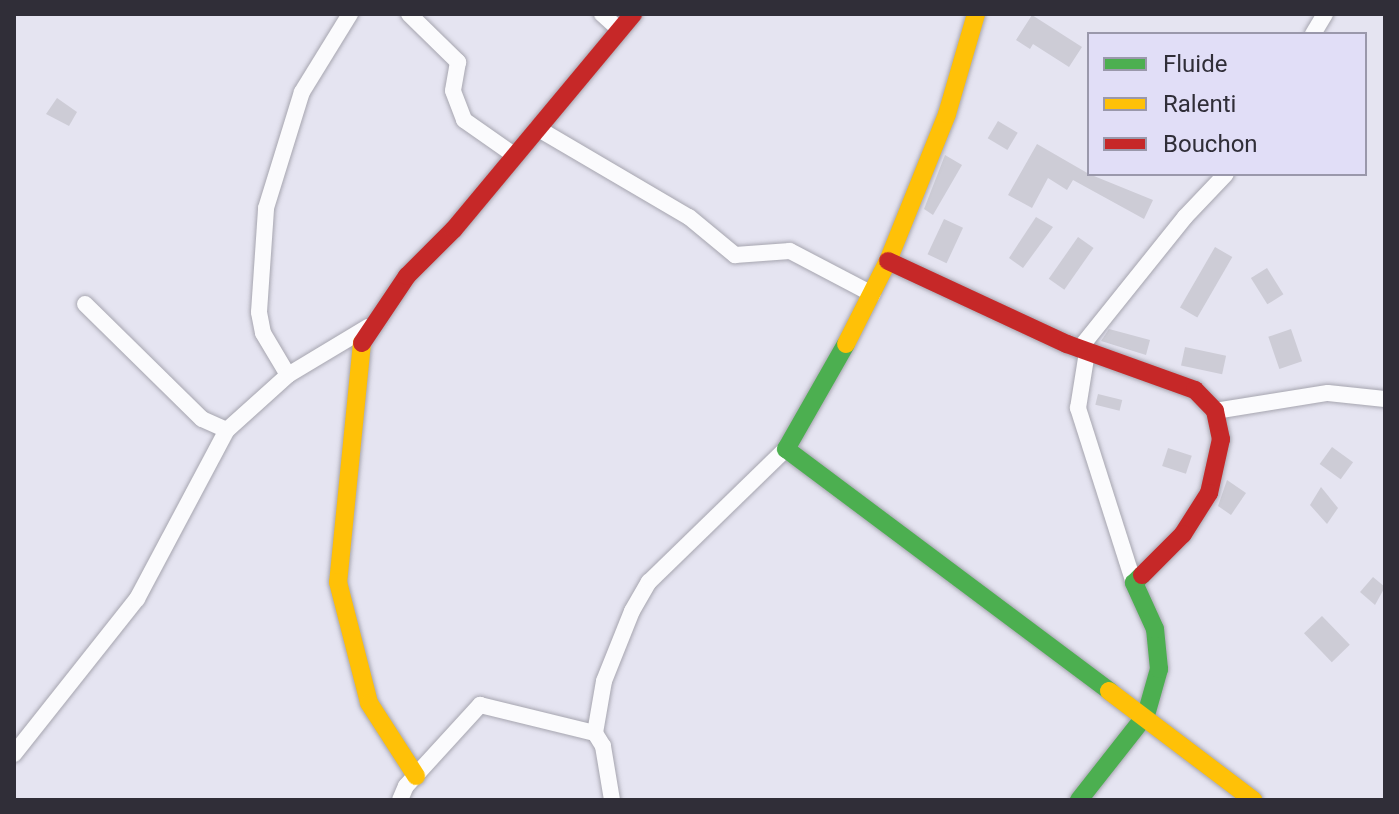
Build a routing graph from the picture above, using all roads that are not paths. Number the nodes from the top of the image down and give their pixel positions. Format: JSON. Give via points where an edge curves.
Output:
{"nodes":[{"id":1,"x":350,"y":14,"type":"edge"},
{"id":2,"x":409,"y":14,"type":"edge"},
{"id":3,"x":602,"y":14,"type":"edge"},
{"id":4,"x":633,"y":14,"type":"edge"},
{"id":5,"x":976,"y":14,"type":"edge"},
{"id":6,"x":1325,"y":14,"type":"edge"},
{"id":7,"x":620,"y":30,"type":"junction"},
{"id":8,"x":1314,"y":32,"type":"edge"},
{"id":9,"x":537,"y":128,"type":"junction"},
{"id":10,"x":514,"y":155,"type":"junction"},
{"id":11,"x":1224,"y":176,"type":"edge"},
{"id":12,"x":888,"y":261,"type":"junction"},
{"id":13,"x":872,"y":294,"type":"junction"},
{"id":14,"x":85,"y":304,"type":"dead end"},
{"id":15,"x":368,"y":327,"type":"junction"},
{"id":16,"x":1084,"y":350,"type":"junction"},
{"id":17,"x":288,"y":375,"type":"junction"},
{"id":18,"x":1385,"y":399,"type":"edge"},
{"id":19,"x":1215,"y":411,"type":"junction"},
{"id":20,"x":227,"y":430,"type":"junction"},
{"id":21,"x":786,"y":449,"type":"junction"},
{"id":22,"x":1134,"y":583,"type":"junction"},
{"id":23,"x":1146,"y":715,"type":"junction"},
{"id":24,"x":595,"y":733,"type":"junction"},
{"id":25,"x":15,"y":750,"type":"edge"},
{"id":26,"x":409,"y":790,"type":"edge"},
{"id":27,"x":612,"y":800,"type":"edge"},
{"id":28,"x":1079,"y":800,"type":"edge"},
{"id":29,"x":1253,"y":800,"type":"edge"}],
"edges":[{"from":1,"to":17,"type":"street","via":[[302,92],[266,208],[259,312],[263,333]]},
{"from":2,"to":10,"type":"street","via":[[458,62],[453,91],[464,120]]},
{"from":3,"to":7,"type":"street"},
{"from":4,"to":7,"type":"street"},
{"from":5,"to":12,"type":"street","via":[[953,99]]},
{"from":6,"to":8,"type":"street"},
{"from":7,"to":9,"type":"street"},
{"from":9,"to":10,"type":"street"},
{"from":9,"to":13,"type":"street","via":[[678,210],[735,255],[790,251]]},
{"from":10,"to":15,"type":"street"},
{"from":11,"to":16,"type":"street","via":[[1185,217]]},
{"from":12,"to":13,"type":"street"},
{"from":12,"to":16,"type":"street"},
{"from":13,"to":21,"type":"street","via":[[812,411]]},
{"from":14,"to":20,"type":"street","via":[[202,419]]},
{"from":15,"to":17,"type":"street"},
{"from":15,"to":26,"type":"street","via":[[358,353],[338,582],[369,703]]},
{"from":16,"to":19,"type":"street","via":[[1195,390]]},
{"from":16,"to":22,"type":"street","via":[[1078,408],[1083,434]]},
{"from":17,"to":20,"type":"street"},
{"from":18,"to":19,"type":"street","via":[[1328,393]]},
{"from":19,"to":22,"type":"street","via":[[1221,439],[1209,493],[1183,534]]},
{"from":20,"to":25,"type":"street","via":[[137,599]]},
{"from":21,"to":23,"type":"street"},
{"from":21,"to":24,"type":"street","via":[[649,582],[617,642]]},
{"from":22,"to":23,"type":"street","via":[[1155,629],[1159,669]]},
{"from":23,"to":28,"type":"street"},
{"from":23,"to":29,"type":"street"},
{"from":24,"to":26,"type":"street","via":[[480,705]]},
{"from":24,"to":27,"type":"street","via":[[603,746]]}]}
